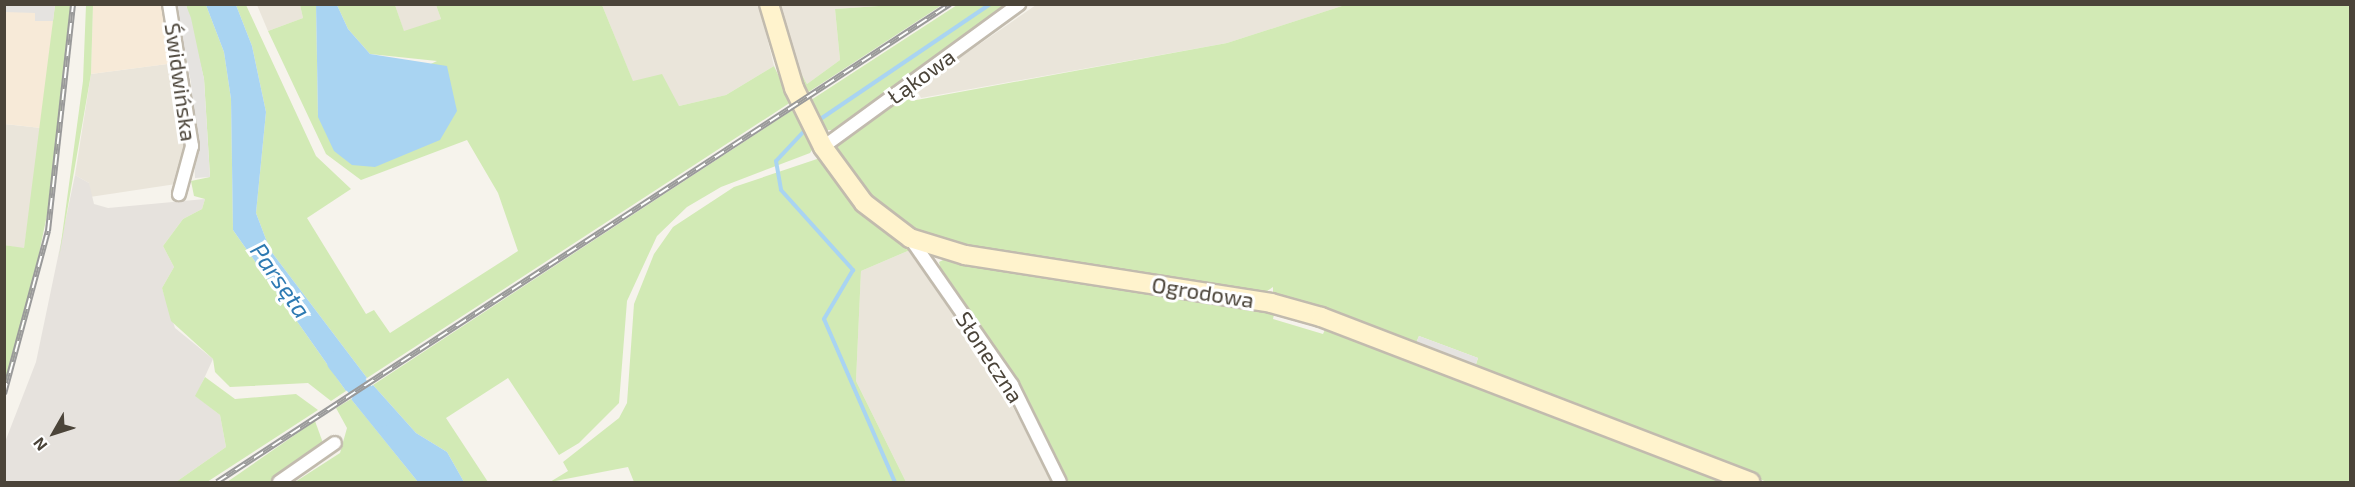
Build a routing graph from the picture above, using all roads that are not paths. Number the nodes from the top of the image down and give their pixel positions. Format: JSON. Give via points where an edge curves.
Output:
{"nodes":[{"id":1,"x":169,"y":4,"type":"edge"},
{"id":2,"x":769,"y":4,"type":"edge"},
{"id":3,"x":1019,"y":4,"type":"edge"},
{"id":4,"x":823,"y":147,"type":"junction"},
{"id":5,"x":179,"y":194,"type":"dead end"},
{"id":6,"x":910,"y":238,"type":"junction"},
{"id":7,"x":334,"y":443,"type":"dead end"},
{"id":8,"x":279,"y":483,"type":"edge"},
{"id":9,"x":1060,"y":483,"type":"edge"},
{"id":10,"x":1750,"y":483,"type":"edge"}],
"edges":[{"from":1,"to":5,"type":"street","name":"Świdwińska","via":[[192,146]]},
{"from":2,"to":4,"type":"street","name":"Ogrodowa","via":[[797,95]]},
{"from":3,"to":4,"type":"street","name":"Łąkowa"},
{"from":4,"to":6,"type":"street","name":"Ogrodowa","via":[[864,203]]},
{"from":6,"to":9,"type":"street","name":"Słoneczna","via":[[1012,385]]},
{"from":6,"to":10,"type":"street","name":"Ogrodowa","via":[[964,255],[1271,303],[1321,317]]},
{"from":7,"to":8,"type":"street"}]}
